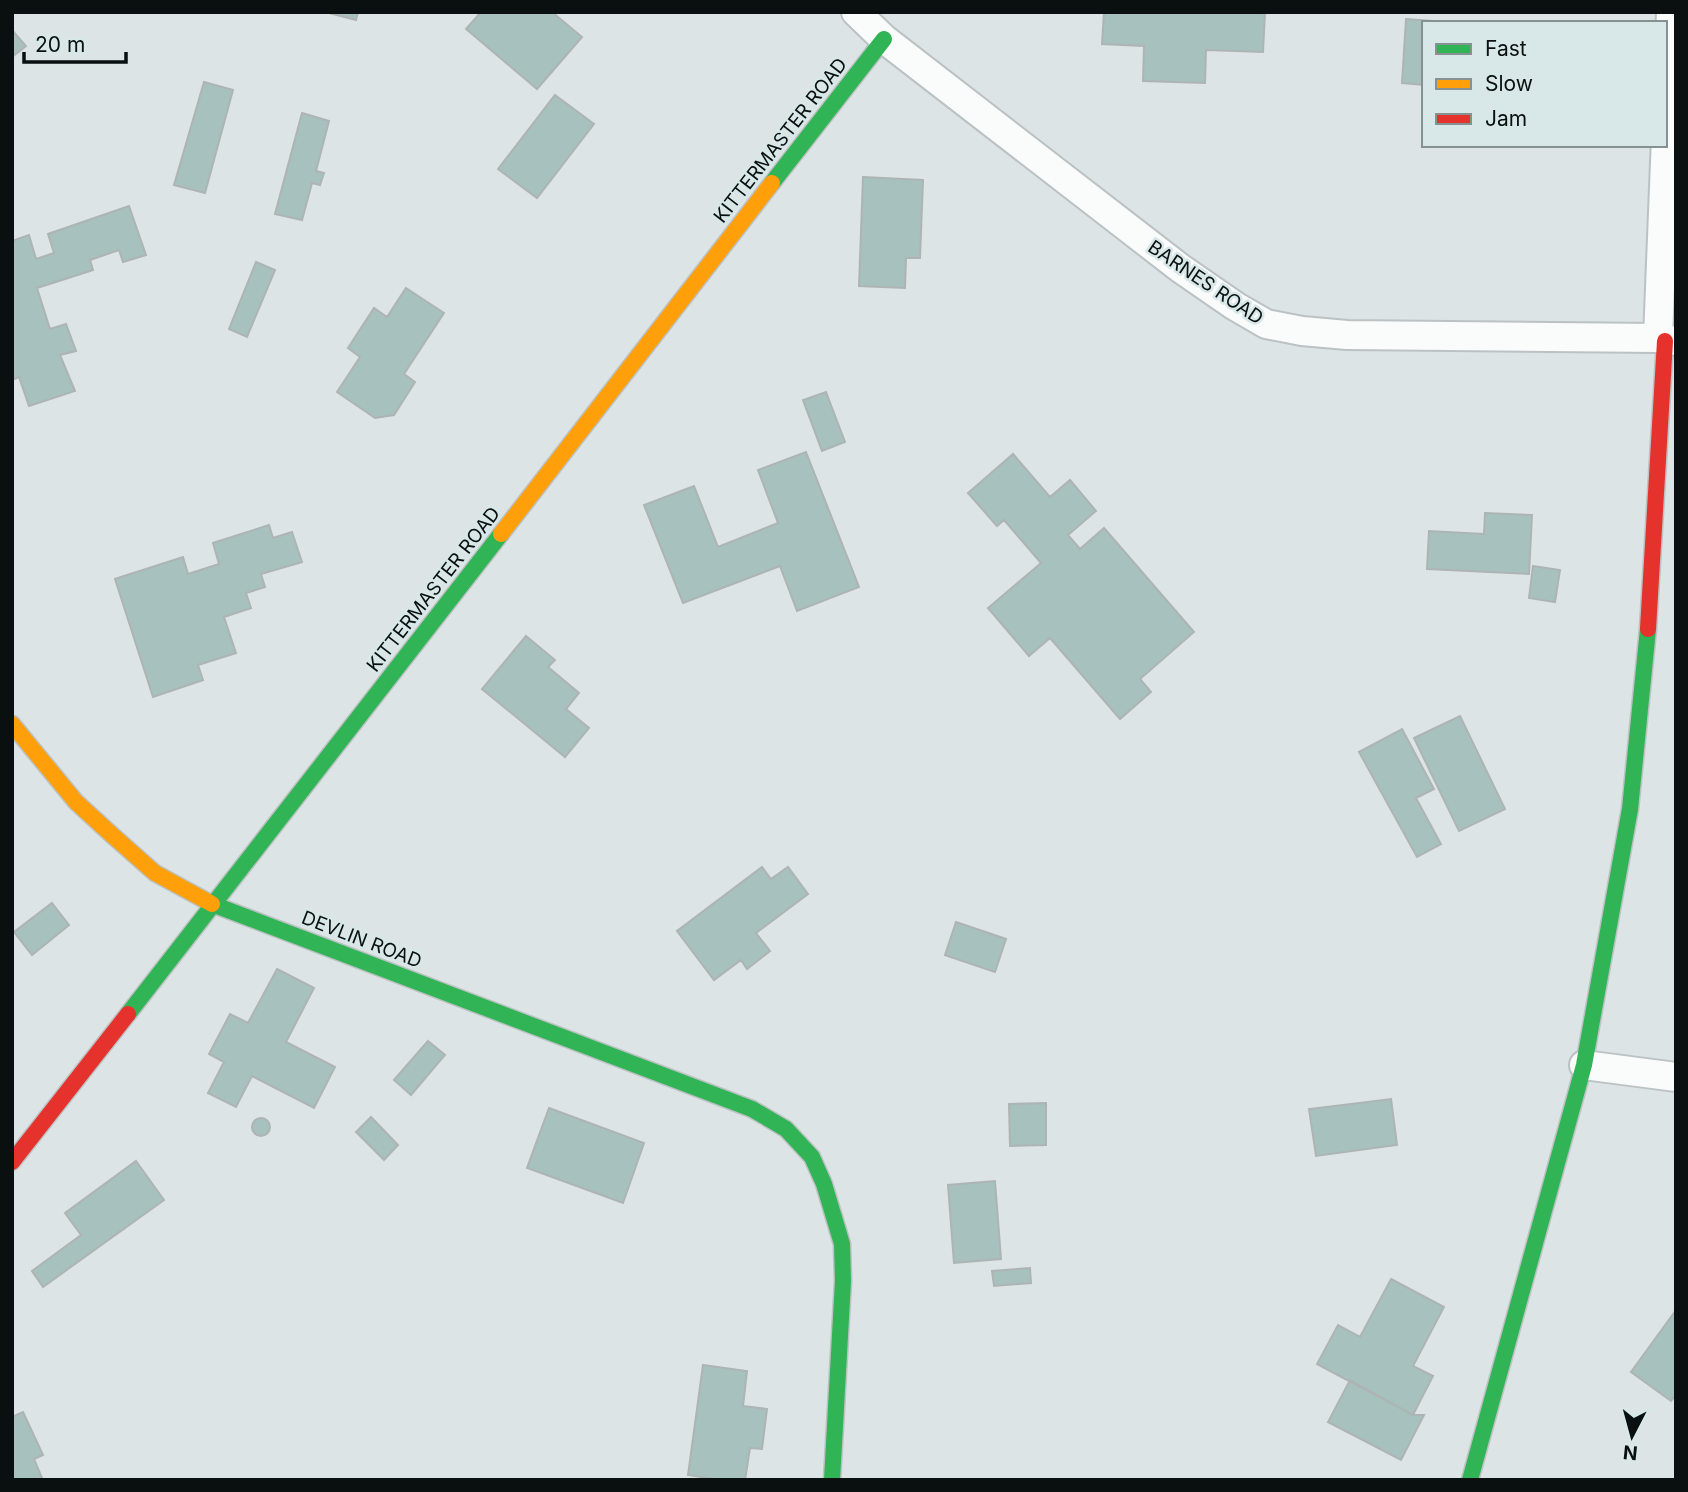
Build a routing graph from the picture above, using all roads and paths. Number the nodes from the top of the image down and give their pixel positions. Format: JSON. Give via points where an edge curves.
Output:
{"nodes":[{"id":1,"x":856,"y":12,"type":"edge"},
{"id":2,"x":1673,"y":20,"type":"edge"},
{"id":3,"x":884,"y":40,"type":"junction"},
{"id":4,"x":1666,"y":340,"type":"edge"},
{"id":5,"x":12,"y":724,"type":"edge"},
{"id":6,"x":214,"y":905,"type":"junction"},
{"id":7,"x":1584,"y":1065,"type":"junction"},
{"id":8,"x":1676,"y":1077,"type":"edge"},
{"id":9,"x":12,"y":1162,"type":"edge"},
{"id":10,"x":832,"y":1480,"type":"edge"},
{"id":11,"x":1470,"y":1480,"type":"edge"}],
"edges":[{"from":1,"to":3,"type":"street","name":"BARNES ROAD"},
{"from":2,"to":4,"type":"street"},
{"from":3,"to":4,"type":"street","name":"BARNES ROAD","via":[[1180,268],[1266,324],[1347,335]]},
{"from":3,"to":6,"type":"street","name":"KITTERMASTER ROAD"},
{"from":4,"to":7,"type":"street","via":[[1647,651],[1630,809]]},
{"from":5,"to":6,"type":"street","name":"DEVLIN ROAD","via":[[76,802],[111,835],[155,873]]},
{"from":6,"to":9,"type":"street","name":"KITTERMASTER ROAD"},
{"from":6,"to":10,"type":"street","name":"DEVLIN ROAD","via":[[752,1109],[786,1129],[812,1157],[842,1244]]},
{"from":7,"to":8,"type":"street"},
{"from":7,"to":11,"type":"street"}]}
